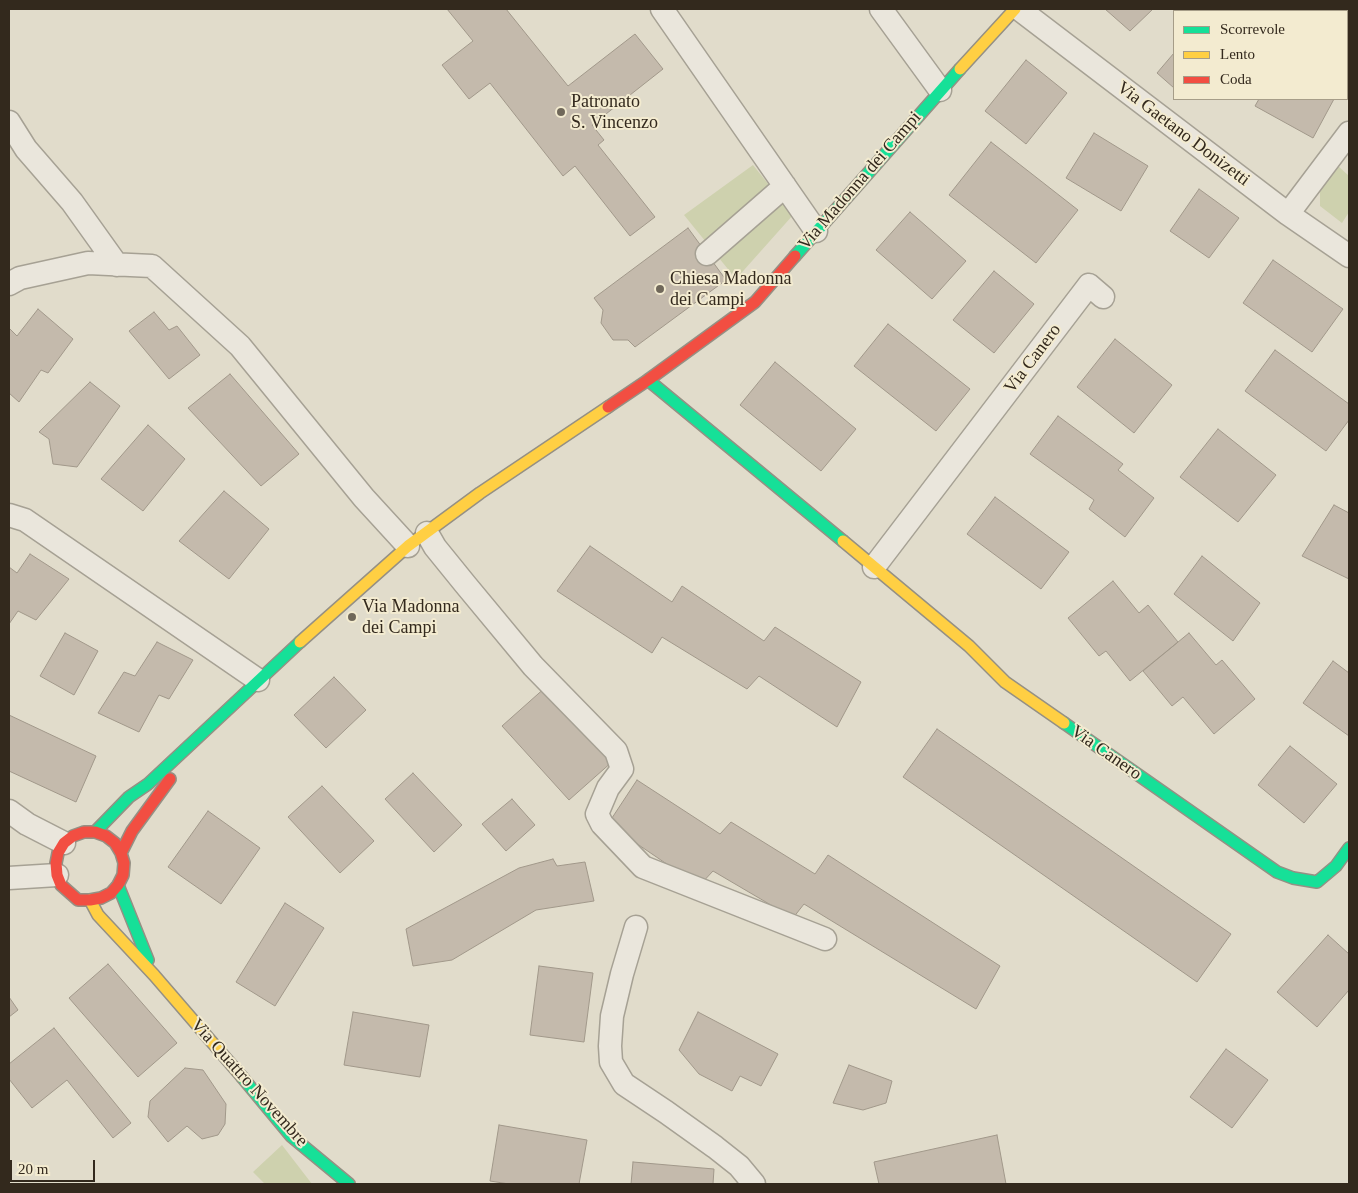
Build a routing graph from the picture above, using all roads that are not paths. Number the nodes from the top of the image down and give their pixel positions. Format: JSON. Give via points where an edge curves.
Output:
{"nodes":[{"id":1,"x":662,"y":9,"type":"edge"},
{"id":2,"x":881,"y":9,"type":"edge"},
{"id":3,"x":1014,"y":9,"type":"edge"},
{"id":4,"x":1019,"y":9,"type":"edge"},
{"id":5,"x":940,"y":90,"type":"junction"},
{"id":6,"x":9,"y":122,"type":"edge"},
{"id":7,"x":1349,"y":133,"type":"edge"},
{"id":8,"x":784,"y":186,"type":"junction"},
{"id":9,"x":1288,"y":214,"type":"junction"},
{"id":10,"x":816,"y":231,"type":"junction"},
{"id":11,"x":707,"y":254,"type":"dead end"},
{"id":12,"x":1349,"y":256,"type":"edge"},
{"id":13,"x":117,"y":264,"type":"junction"},
{"id":14,"x":9,"y":284,"type":"edge"},
{"id":15,"x":1103,"y":297,"type":"dead end"},
{"id":16,"x":648,"y":380,"type":"junction"},
{"id":17,"x":9,"y":514,"type":"edge"},
{"id":18,"x":427,"y":533,"type":"junction"},
{"id":19,"x":408,"y":546,"type":"junction"},
{"id":20,"x":874,"y":567,"type":"junction"},
{"id":21,"x":258,"y":680,"type":"junction"},
{"id":22,"x":203,"y":733,"type":"junction"},
{"id":23,"x":9,"y":811,"type":"edge"},
{"id":24,"x":96,"y":832,"type":"junction"},
{"id":25,"x":64,"y":843,"type":"junction"},
{"id":26,"x":1349,"y":848,"type":"edge"},
{"id":27,"x":122,"y":853,"type":"junction"},
{"id":28,"x":57,"y":875,"type":"junction"},
{"id":29,"x":9,"y":878,"type":"edge"},
{"id":30,"x":118,"y":885,"type":"junction"},
{"id":31,"x":90,"y":900,"type":"junction"},
{"id":32,"x":636,"y":927,"type":"dead end"},
{"id":33,"x":825,"y":939,"type":"dead end"},
{"id":34,"x":154,"y":975,"type":"junction"},
{"id":35,"x":349,"y":1184,"type":"edge"},
{"id":36,"x":754,"y":1184,"type":"edge"}],
"edges":[{"from":1,"to":8,"type":"street"},
{"from":2,"to":5,"type":"street"},
{"from":3,"to":5,"type":"street","name":"Via Madonna dei Campi"},
{"from":4,"to":9,"type":"street","name":"Via Gaetano Donizetti"},
{"from":5,"to":10,"type":"street","name":"Via Madonna dei Campi"},
{"from":6,"to":13,"type":"street","via":[[26,149],[72,202]]},
{"from":7,"to":9,"type":"street"},
{"from":8,"to":10,"type":"street"},
{"from":8,"to":11,"type":"street"},
{"from":9,"to":12,"type":"street","name":"Via Gaetano Donizetti"},
{"from":10,"to":16,"type":"street","name":"Via Madonna dei Campi","via":[[754,302]]},
{"from":13,"to":14,"type":"street","via":[[88,263],[20,278]]},
{"from":13,"to":19,"type":"street","via":[[152,266],[240,346],[364,498]]},
{"from":15,"to":20,"type":"street","name":"Via Canero","via":[[1089,285]]},
{"from":16,"to":18,"type":"street","name":"Via Madonna dei Campi"},
{"from":16,"to":20,"type":"street","name":"Via Canero"},
{"from":17,"to":21,"type":"street","via":[[25,520]]},
{"from":18,"to":19,"type":"street","name":"Via Madonna dei Campi"},
{"from":18,"to":33,"type":"street","via":[[464,584],[533,666],[616,751],[622,769],[608,788],[597,814],[602,824],[643,867]]},
{"from":19,"to":21,"type":"street","name":"Via Madonna dei Campi"},
{"from":20,"to":26,"type":"street","name":"Via Canero","via":[[969,646],[1005,682],[1277,872],[1317,882],[1336,866]]},
{"from":21,"to":22,"type":"street","name":"Via Madonna dei Campi"},
{"from":22,"to":24,"type":"street","name":"Via Madonna dei Campi","via":[[148,784],[129,797]]},
{"from":22,"to":27,"type":"street","name":"Via Madonna dei Campi","via":[[146,810]]},
{"from":23,"to":25,"type":"street"},
{"from":24,"to":25,"type":"street","via":[[84,832]]},
{"from":24,"to":27,"type":"street","via":[[115,843]]},
{"from":25,"to":28,"type":"street","via":[[57,858]]},
{"from":27,"to":30,"type":"street","via":[[123,875]]},
{"from":28,"to":29,"type":"street"},
{"from":28,"to":31,"type":"street","via":[[61,885],[78,900]]},
{"from":30,"to":31,"type":"street","via":[[111,893]]},
{"from":30,"to":34,"type":"street","name":"Via Quattro Novembre"},
{"from":31,"to":34,"type":"street","name":"Via Quattro Novembre","via":[[114,934]]},
{"from":32,"to":36,"type":"street","via":[[612,1016],[611,1062],[624,1084],[715,1147],[739,1166]]},
{"from":34,"to":35,"type":"street","name":"Via Quattro Novembre","via":[[291,1136]]}]}
